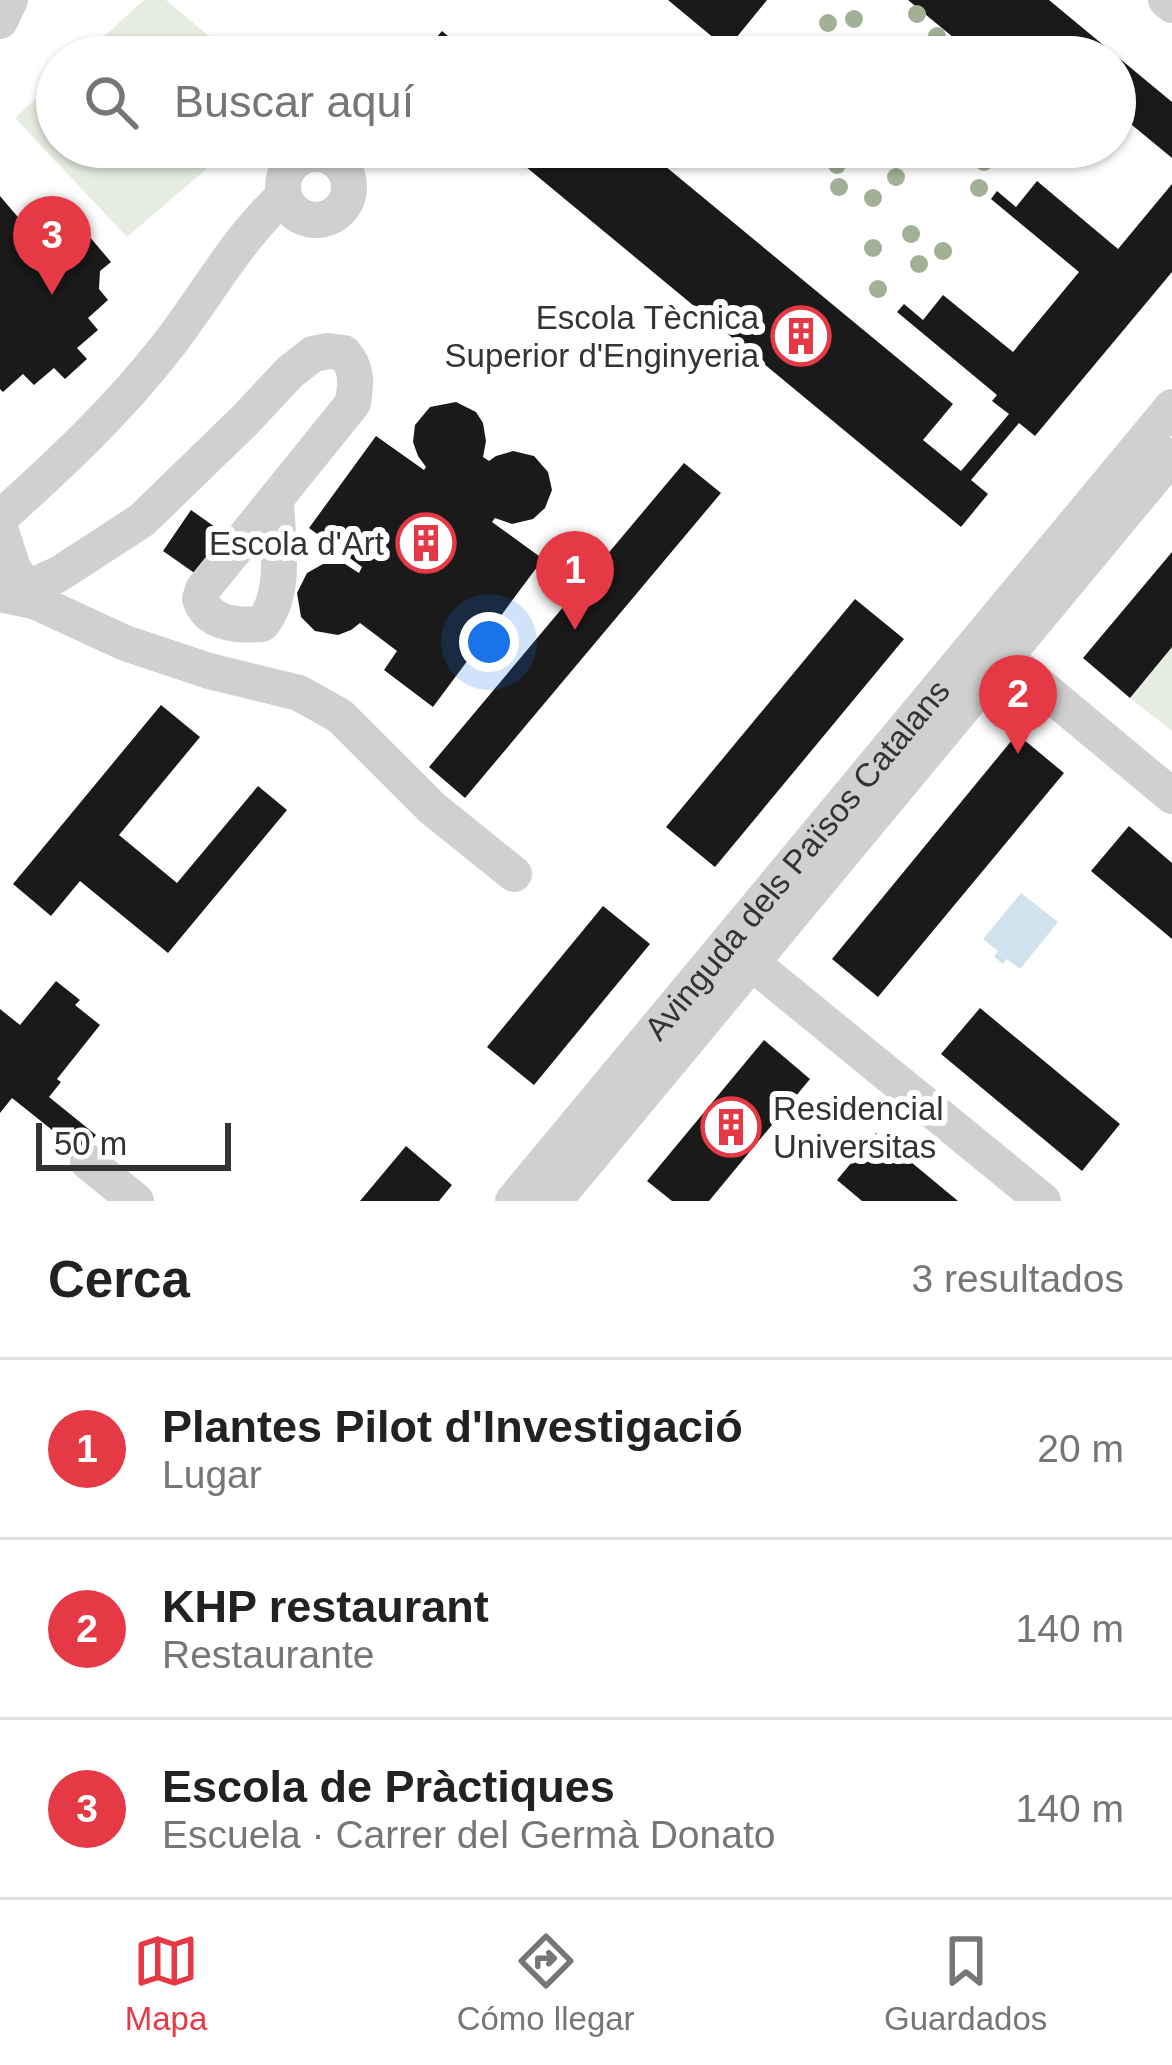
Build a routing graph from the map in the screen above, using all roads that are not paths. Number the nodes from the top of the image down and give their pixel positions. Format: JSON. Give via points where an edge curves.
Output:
{"nodes":[{"id":1,"x":10,"y":0,"type":"edge"},
{"id":2,"x":0,"y":21,"type":"edge"},
{"id":3,"x":284,"y":196,"type":"dead end"},
{"id":4,"x":1172,"y":407,"type":"edge"},
{"id":5,"x":1172,"y":456,"type":"edge"},
{"id":6,"x":276,"y":500,"type":"dead end"},
{"id":7,"x":0,"y":518,"type":"edge"},
{"id":8,"x":0,"y":528,"type":"edge"},
{"id":9,"x":20,"y":595,"type":"edge"},
{"id":10,"x":1004,"y":656,"type":"junction"},
{"id":11,"x":1172,"y":796,"type":"edge"},
{"id":12,"x":514,"y":874,"type":"dead end"},
{"id":13,"x":752,"y":963,"type":"junction"},
{"id":14,"x":88,"y":1162,"type":"dead end"},
{"id":15,"x":136,"y":1201,"type":"edge"},
{"id":16,"x":513,"y":1201,"type":"edge"},
{"id":17,"x":554,"y":1201,"type":"edge"},
{"id":18,"x":1043,"y":1201,"type":"edge"}],
"edges":[{"from":1,"to":2,"type":"street"},
{"from":3,"to":7,"type":"street","via":[[124,400]]},
{"from":4,"to":16,"type":"street","name":"Avinguda dels Països Catalans"},
{"from":5,"to":10,"type":"street","name":"Avinguda dels Països Catalans"},
{"from":6,"to":9,"type":"street","via":[[353,403],[356,380],[344,353],[313,354],[142,520]]},
{"from":8,"to":9,"type":"street"},
{"from":9,"to":12,"type":"street","via":[[125,643],[299,693],[340,716],[432,808]]},
{"from":10,"to":11,"type":"street"},
{"from":10,"to":13,"type":"street","name":"Avinguda dels Països Catalans"},
{"from":13,"to":17,"type":"street","name":"Avinguda dels Països Catalans"},
{"from":13,"to":18,"type":"street"},
{"from":14,"to":15,"type":"street"}]}
